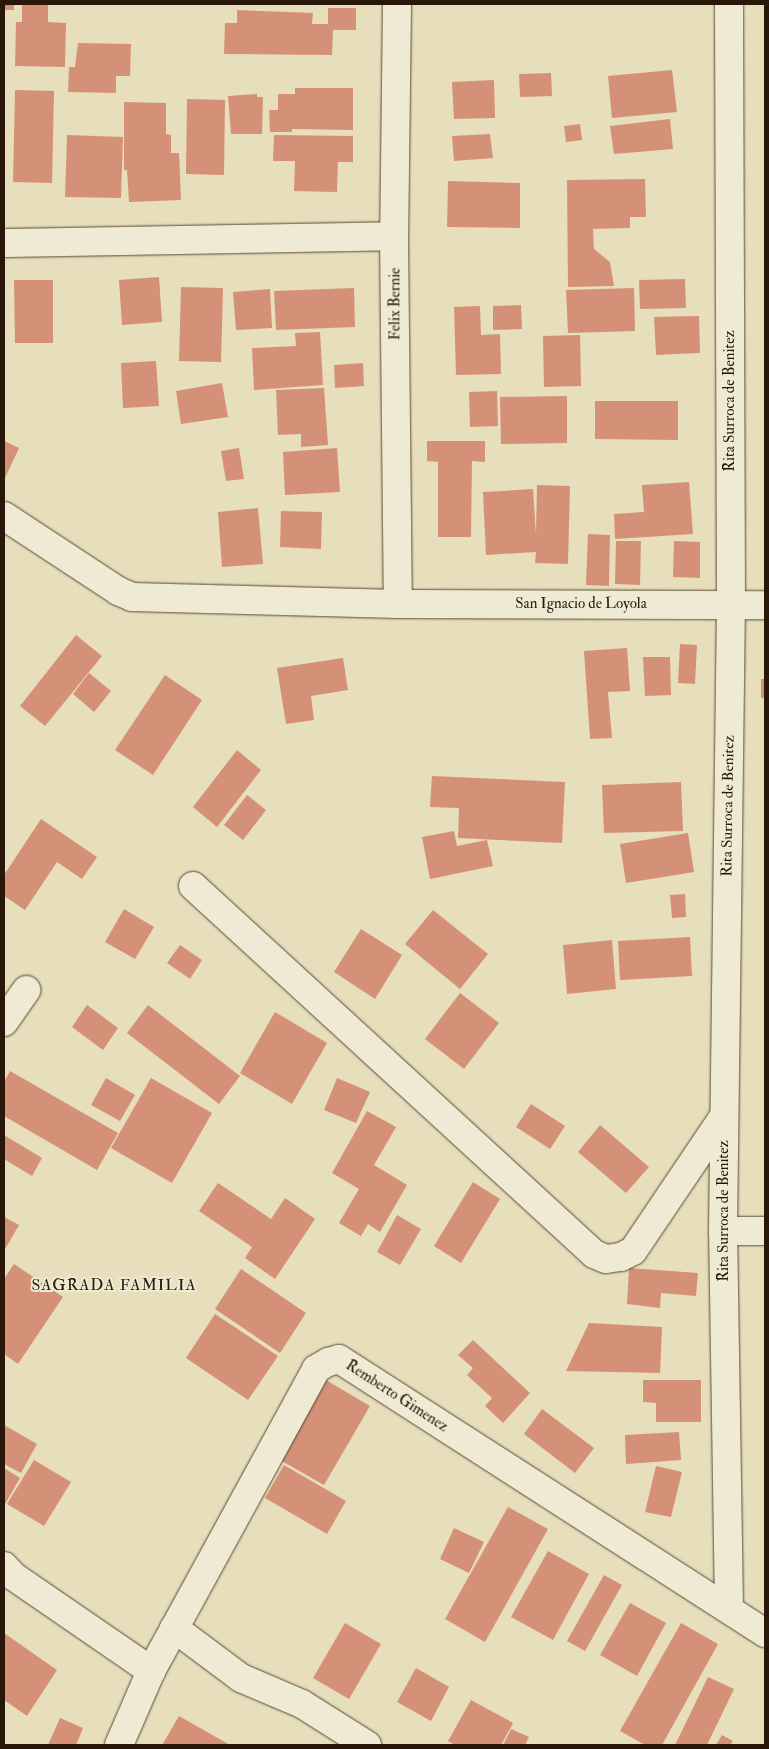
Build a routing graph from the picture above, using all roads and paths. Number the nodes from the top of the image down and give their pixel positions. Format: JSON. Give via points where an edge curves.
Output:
{"nodes":[{"id":1,"x":397,"y":4,"type":"edge"},
{"id":2,"x":729,"y":4,"type":"edge"},
{"id":3,"x":394,"y":236,"type":"junction"},
{"id":4,"x":4,"y":243,"type":"edge"},
{"id":5,"x":4,"y":516,"type":"edge"},
{"id":6,"x":398,"y":604,"type":"junction"},
{"id":7,"x":731,"y":605,"type":"junction"},
{"id":8,"x":765,"y":605,"type":"edge"},
{"id":9,"x":192,"y":886,"type":"dead end"},
{"id":10,"x":26,"y":990,"type":"dead end"},
{"id":11,"x":4,"y":1022,"type":"edge"},
{"id":12,"x":724,"y":1116,"type":"junction"},
{"id":13,"x":723,"y":1231,"type":"junction"},
{"id":14,"x":765,"y":1231,"type":"edge"},
{"id":15,"x":4,"y":1566,"type":"edge"},
{"id":16,"x":729,"y":1608,"type":"junction"},
{"id":17,"x":174,"y":1628,"type":"junction"},
{"id":18,"x":765,"y":1633,"type":"edge"},
{"id":19,"x":150,"y":1671,"type":"junction"},
{"id":20,"x":118,"y":1745,"type":"edge"},
{"id":21,"x":367,"y":1745,"type":"edge"}],
"edges":[{"from":1,"to":3,"type":"street","name":"Felix Bernie"},
{"from":2,"to":7,"type":"street","name":"Rita Surroca de Benitez"},
{"from":3,"to":4,"type":"street"},
{"from":3,"to":6,"type":"street","name":"Felix Bernie"},
{"from":5,"to":6,"type":"street","name":"San Ignacio de Loyola","via":[[132,597]]},
{"from":6,"to":7,"type":"street","name":"San Ignacio de Loyola"},
{"from":7,"to":8,"type":"street","name":"San Ignacio de Loyola"},
{"from":7,"to":12,"type":"street","name":"Rita Surroca de Benitez"},
{"from":9,"to":12,"type":"street","via":[[594,1254],[606,1258],[621,1257],[633,1251]]},
{"from":10,"to":11,"type":"street"},
{"from":12,"to":13,"type":"street","name":"Rita Surroca de Benitez"},
{"from":13,"to":14,"type":"street"},
{"from":13,"to":16,"type":"street","name":"Rita Surroca de Benitez"},
{"from":15,"to":19,"type":"street","via":[[13,1576]]},
{"from":16,"to":17,"type":"street","name":"Remberto Gimenez","via":[[339,1360],[316,1369]]},
{"from":16,"to":18,"type":"street","name":"Remberto Gimenez"},
{"from":17,"to":19,"type":"street","name":"Remberto Gimenez"},
{"from":17,"to":21,"type":"street","via":[[241,1678],[302,1704]]},
{"from":19,"to":20,"type":"street","name":"Remberto Gimenez"}]}
